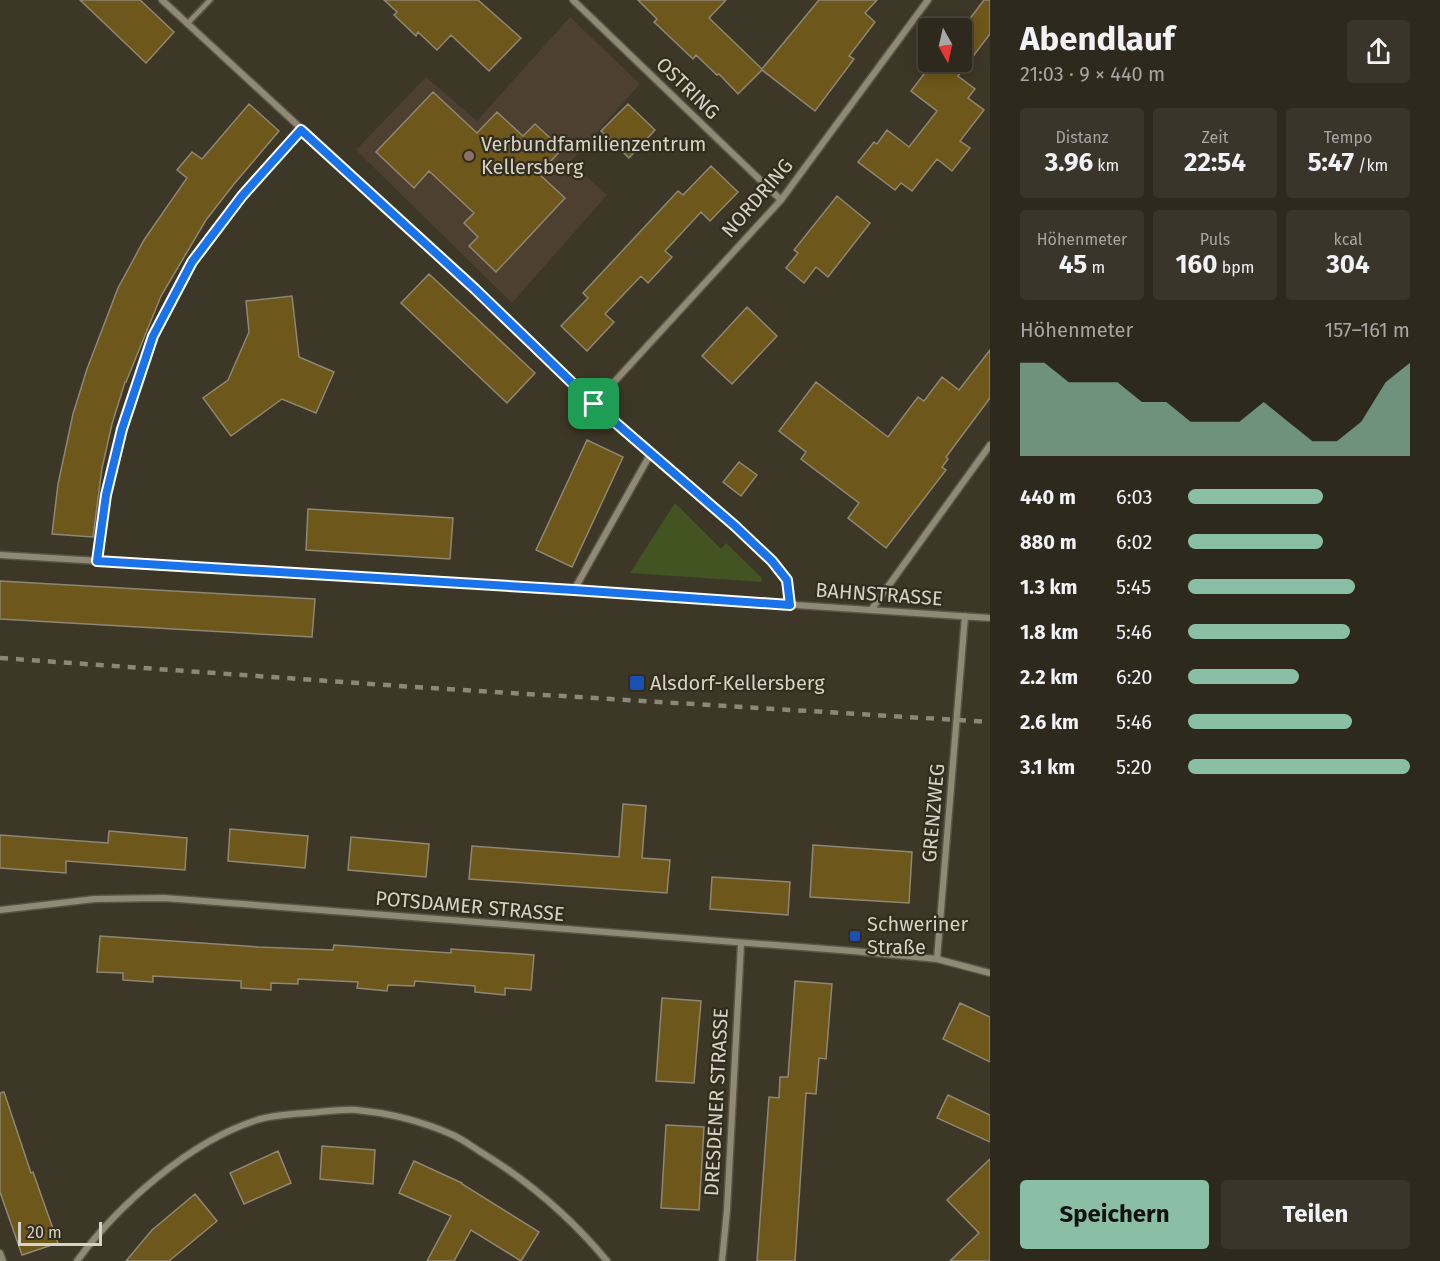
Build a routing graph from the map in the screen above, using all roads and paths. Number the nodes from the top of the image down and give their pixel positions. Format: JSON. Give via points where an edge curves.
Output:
{"nodes":[{"id":1,"x":162,"y":0,"type":"edge"},
{"id":2,"x":210,"y":0,"type":"edge"},
{"id":3,"x":573,"y":0,"type":"edge"},
{"id":4,"x":928,"y":0,"type":"edge"},
{"id":5,"x":187,"y":24,"type":"junction"},
{"id":6,"x":301,"y":130,"type":"junction"},
{"id":7,"x":781,"y":200,"type":"junction"},
{"id":8,"x":594,"y":404,"type":"junction"},
{"id":9,"x":990,"y":445,"type":"edge"},
{"id":10,"x":651,"y":453,"type":"junction"},
{"id":11,"x":0,"y":555,"type":"edge"},
{"id":12,"x":97,"y":561,"type":"junction"},
{"id":13,"x":574,"y":590,"type":"junction"},
{"id":14,"x":790,"y":605,"type":"junction"},
{"id":15,"x":871,"y":610,"type":"junction"},
{"id":16,"x":965,"y":616,"type":"junction"},
{"id":17,"x":990,"y":618,"type":"edge"},
{"id":18,"x":0,"y":910,"type":"edge"},
{"id":19,"x":741,"y":944,"type":"junction"},
{"id":20,"x":937,"y":959,"type":"junction"},
{"id":21,"x":990,"y":973,"type":"edge"},
{"id":22,"x":0,"y":1253,"type":"edge"},
{"id":23,"x":3,"y":1261,"type":"edge"},
{"id":24,"x":77,"y":1261,"type":"edge"},
{"id":25,"x":608,"y":1261,"type":"edge"},
{"id":26,"x":722,"y":1261,"type":"edge"}],
"edges":[{"from":1,"to":5,"type":"street"},
{"from":2,"to":5,"type":"lane"},
{"from":3,"to":7,"type":"street","name":"OSTRING"},
{"from":4,"to":7,"type":"street","name":"NORDRING"},
{"from":5,"to":6,"type":"street"},
{"from":6,"to":8,"type":"street"},
{"from":6,"to":12,"type":"street","via":[[242,196],[192,262],[153,336],[106,495]]},
{"from":7,"to":8,"type":"street","name":"NORDRING"},
{"from":8,"to":10,"type":"street"},
{"from":9,"to":15,"type":"street"},
{"from":10,"to":13,"type":"street"},
{"from":10,"to":14,"type":"street","via":[[772,561],[787,580]]},
{"from":11,"to":12,"type":"street","name":"BAHNSTRASSE"},
{"from":12,"to":13,"type":"street","name":"BAHNSTRASSE"},
{"from":13,"to":14,"type":"street","name":"BAHNSTRASSE"},
{"from":14,"to":15,"type":"street","name":"BAHNSTRASSE"},
{"from":15,"to":16,"type":"street","name":"BAHNSTRASSE"},
{"from":16,"to":17,"type":"street","name":"BAHNSTRASSE"},
{"from":16,"to":20,"type":"street","name":"GRENZWEG"},
{"from":18,"to":19,"type":"street","name":"POTSDAMER STRASSE","via":[[94,900],[164,898]]},
{"from":19,"to":20,"type":"street","name":"POTSDAMER STRASSE"},
{"from":19,"to":26,"type":"street","name":"DRESDENER STRASSE"},
{"from":20,"to":21,"type":"street"},
{"from":22,"to":23,"type":"street"},
{"from":24,"to":25,"type":"street","via":[[130,1201],[181,1158],[222,1134],[258,1119],[355,1110],[400,1117],[454,1135],[551,1201]]}]}
